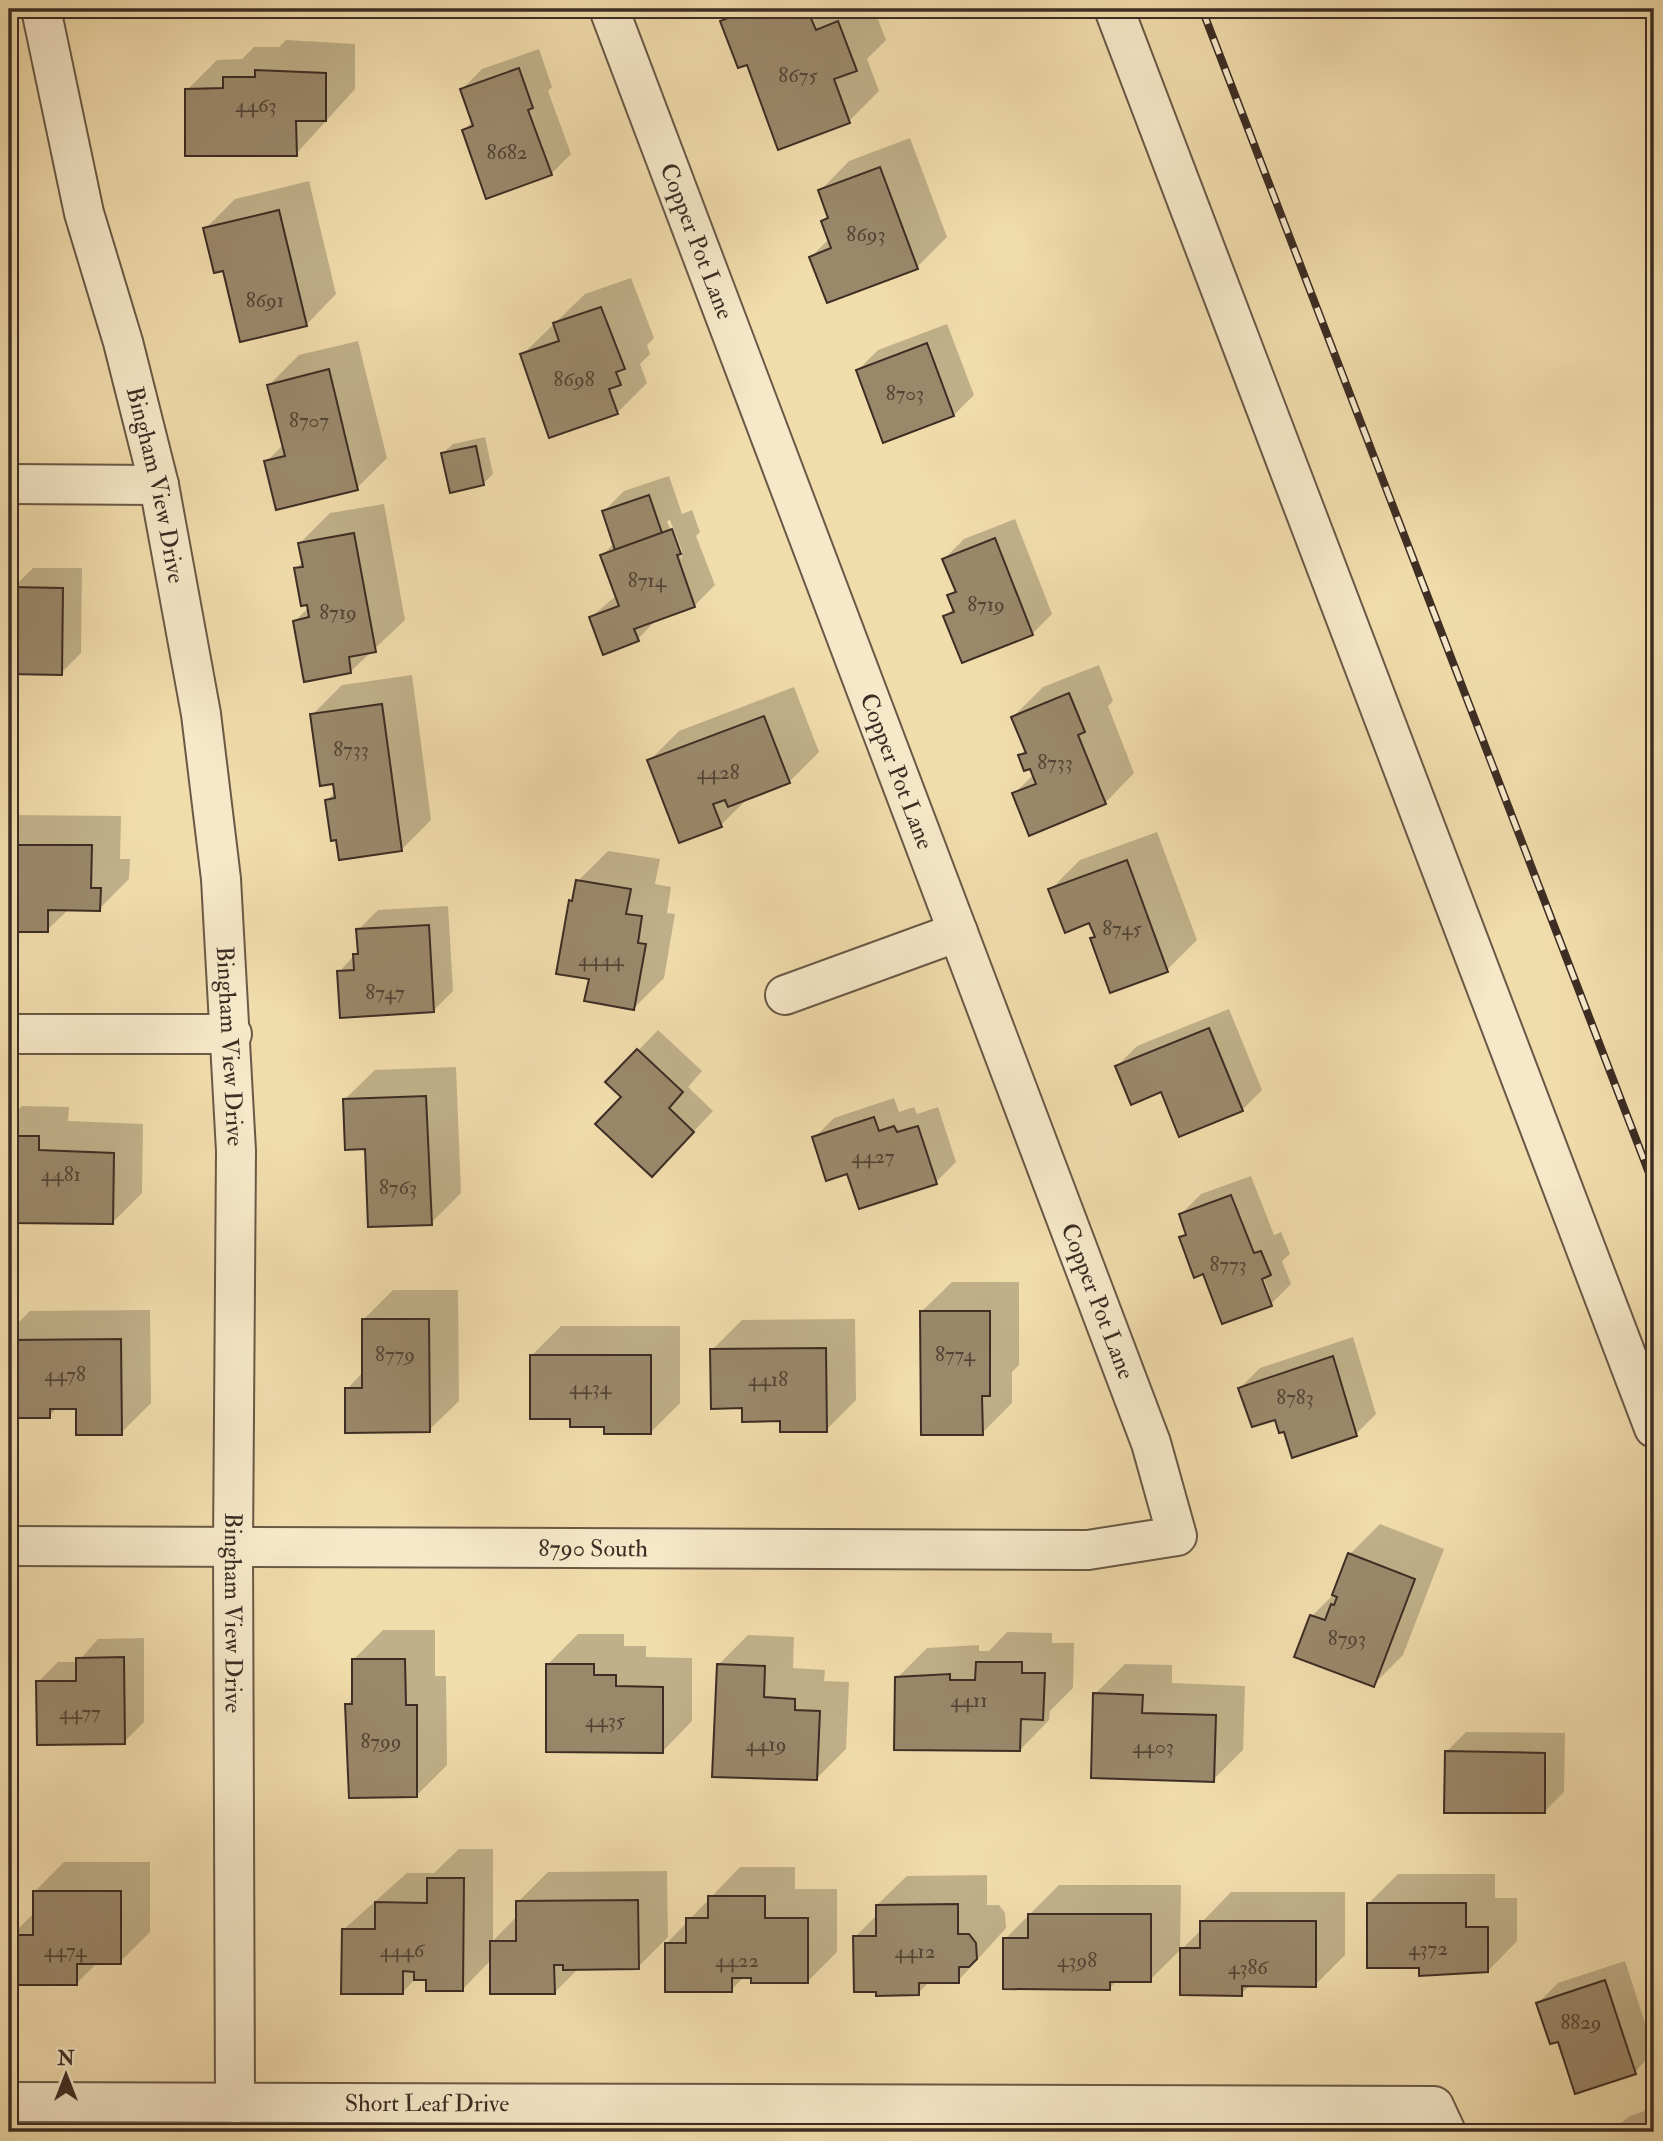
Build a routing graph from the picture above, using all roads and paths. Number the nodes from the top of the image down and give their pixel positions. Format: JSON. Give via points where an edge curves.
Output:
{"nodes":[{"id":1,"x":41,"y":9,"type":"edge"},
{"id":2,"x":609,"y":9,"type":"edge"},
{"id":3,"x":1114,"y":9,"type":"edge"},
{"id":4,"x":9,"y":484,"type":"edge"},
{"id":5,"x":159,"y":485,"type":"junction"},
{"id":6,"x":958,"y":932,"type":"junction"},
{"id":7,"x":786,"y":995,"type":"dead end"},
{"id":8,"x":9,"y":1034,"type":"edge"},
{"id":9,"x":232,"y":1034,"type":"junction"},
{"id":10,"x":1654,"y":1429,"type":"edge"},
{"id":11,"x":1177,"y":1536,"type":"joint"},
{"id":12,"x":9,"y":1546,"type":"edge"},
{"id":13,"x":233,"y":1547,"type":"junction"},
{"id":14,"x":9,"y":2102,"type":"edge"},
{"id":15,"x":235,"y":2103,"type":"junction"},
{"id":16,"x":334,"y":2118,"type":"edge"},
{"id":17,"x":850,"y":2118,"type":"edge"},
{"id":18,"x":1440,"y":2119,"type":"edge"}],
"edges":[{"from":1,"to":5,"type":"street","name":"Bingham View Drive","via":[[84,213]]},
{"from":2,"to":6,"type":"street","name":"Copper Pot Lane"},
{"from":3,"to":10,"type":"street"},
{"from":4,"to":5,"type":"street"},
{"from":5,"to":9,"type":"street","name":"Bingham View Drive","via":[[201,714]]},
{"from":6,"to":7,"type":"street"},
{"from":6,"to":11,"type":"street","name":"Copper Pot Lane","via":[[1151,1443]]},
{"from":8,"to":9,"type":"street"},
{"from":9,"to":13,"type":"street","name":"Bingham View Drive","via":[[236,1151]]},
{"from":11,"to":13,"type":"street","name":"8790 South","via":[[1088,1550]]},
{"from":12,"to":13,"type":"street","name":"8790 South"},
{"from":13,"to":15,"type":"street","name":"Bingham View Drive"},
{"from":14,"to":15,"type":"street","name":"Short Leaf Drive"},
{"from":15,"to":16,"type":"street","name":"Short Leaf Drive"},
{"from":16,"to":17,"type":"street","name":"Short Leaf Drive"},
{"from":17,"to":18,"type":"street","name":"Short Leaf Drive"}]}
